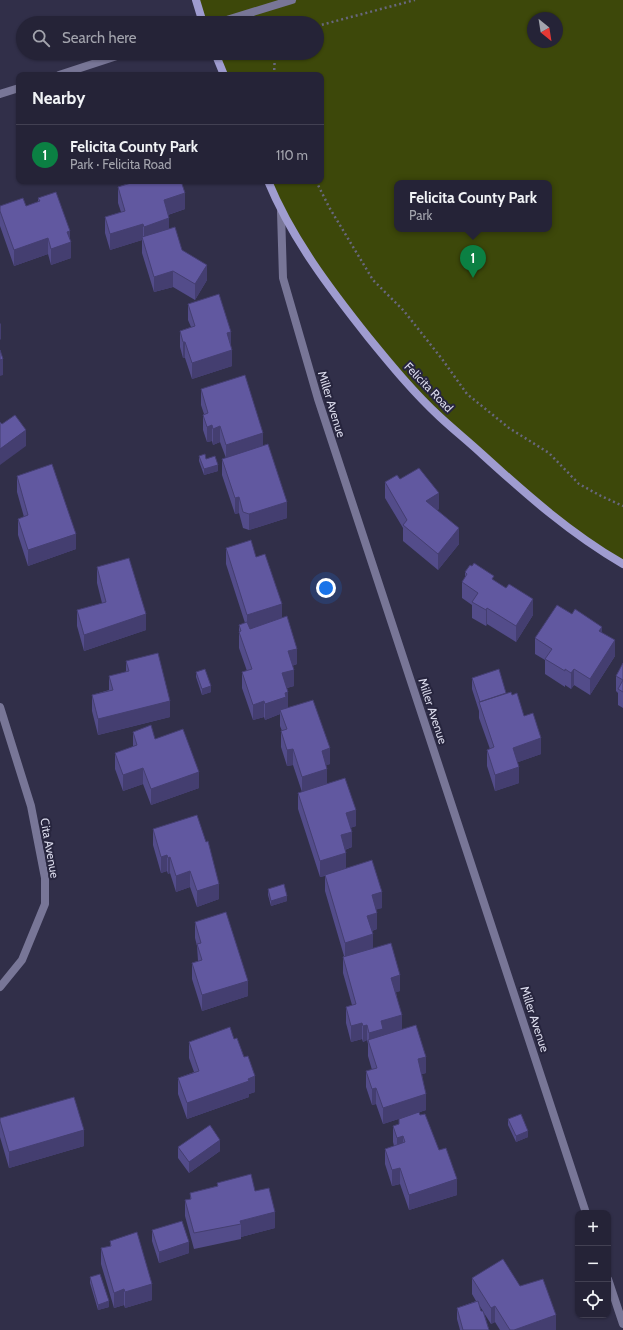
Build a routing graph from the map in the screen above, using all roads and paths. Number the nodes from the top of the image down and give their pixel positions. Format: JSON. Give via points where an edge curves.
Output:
{"nodes":[{"id":1,"x":196,"y":0,"type":"edge"},
{"id":2,"x":292,"y":0,"type":"edge"},
{"id":3,"x":415,"y":0,"type":"edge"},
{"id":4,"x":201,"y":16,"type":"edge"},
{"id":5,"x":240,"y":16,"type":"edge"},
{"id":6,"x":324,"y":24,"type":"edge"},
{"id":7,"x":105,"y":60,"type":"edge"},
{"id":8,"x":218,"y":60,"type":"edge"},
{"id":9,"x":274,"y":60,"type":"edge"},
{"id":10,"x":68,"y":72,"type":"edge"},
{"id":11,"x":223,"y":72,"type":"edge"},
{"id":12,"x":273,"y":72,"type":"edge"},
{"id":13,"x":16,"y":89,"type":"edge"},
{"id":14,"x":0,"y":94,"type":"edge"},
{"id":15,"x":269,"y":184,"type":"edge"},
{"id":16,"x":318,"y":184,"type":"edge"},
{"id":17,"x":281,"y":212,"type":"junction"},
{"id":18,"x":623,"y":506,"type":"edge"},
{"id":19,"x":623,"y":564,"type":"edge"},
{"id":20,"x":0,"y":707,"type":"edge"},
{"id":21,"x":0,"y":987,"type":"edge"},
{"id":22,"x":585,"y":1210,"type":"edge"},
{"id":23,"x":609,"y":1282,"type":"edge"},
{"id":24,"x":623,"y":1324,"type":"edge"}],
"edges":[{"from":1,"to":4,"type":"main road"},
{"from":2,"to":5,"type":"street"},
{"from":3,"to":6,"type":"path"},
{"from":7,"to":10,"type":"street"},
{"from":8,"to":11,"type":"main road"},
{"from":9,"to":12,"type":"path"},
{"from":13,"to":14,"type":"street"},
{"from":15,"to":17,"type":"main road","name":"Felicita Road"},
{"from":16,"to":18,"type":"path","via":[[373,280],[404,311],[467,394],[509,428],[549,453],[579,484]]},
{"from":17,"to":19,"type":"main road","name":"Felicita Road","via":[[304,251],[344,307],[409,386],[537,504],[604,554]]},
{"from":17,"to":22,"type":"street","name":"Miller Avenue","via":[[283,278],[318,399]]},
{"from":20,"to":21,"type":"street","name":"Cita Avenue","via":[[31,806],[45,878],[45,904],[22,960]]},
{"from":23,"to":24,"type":"street"}]}
